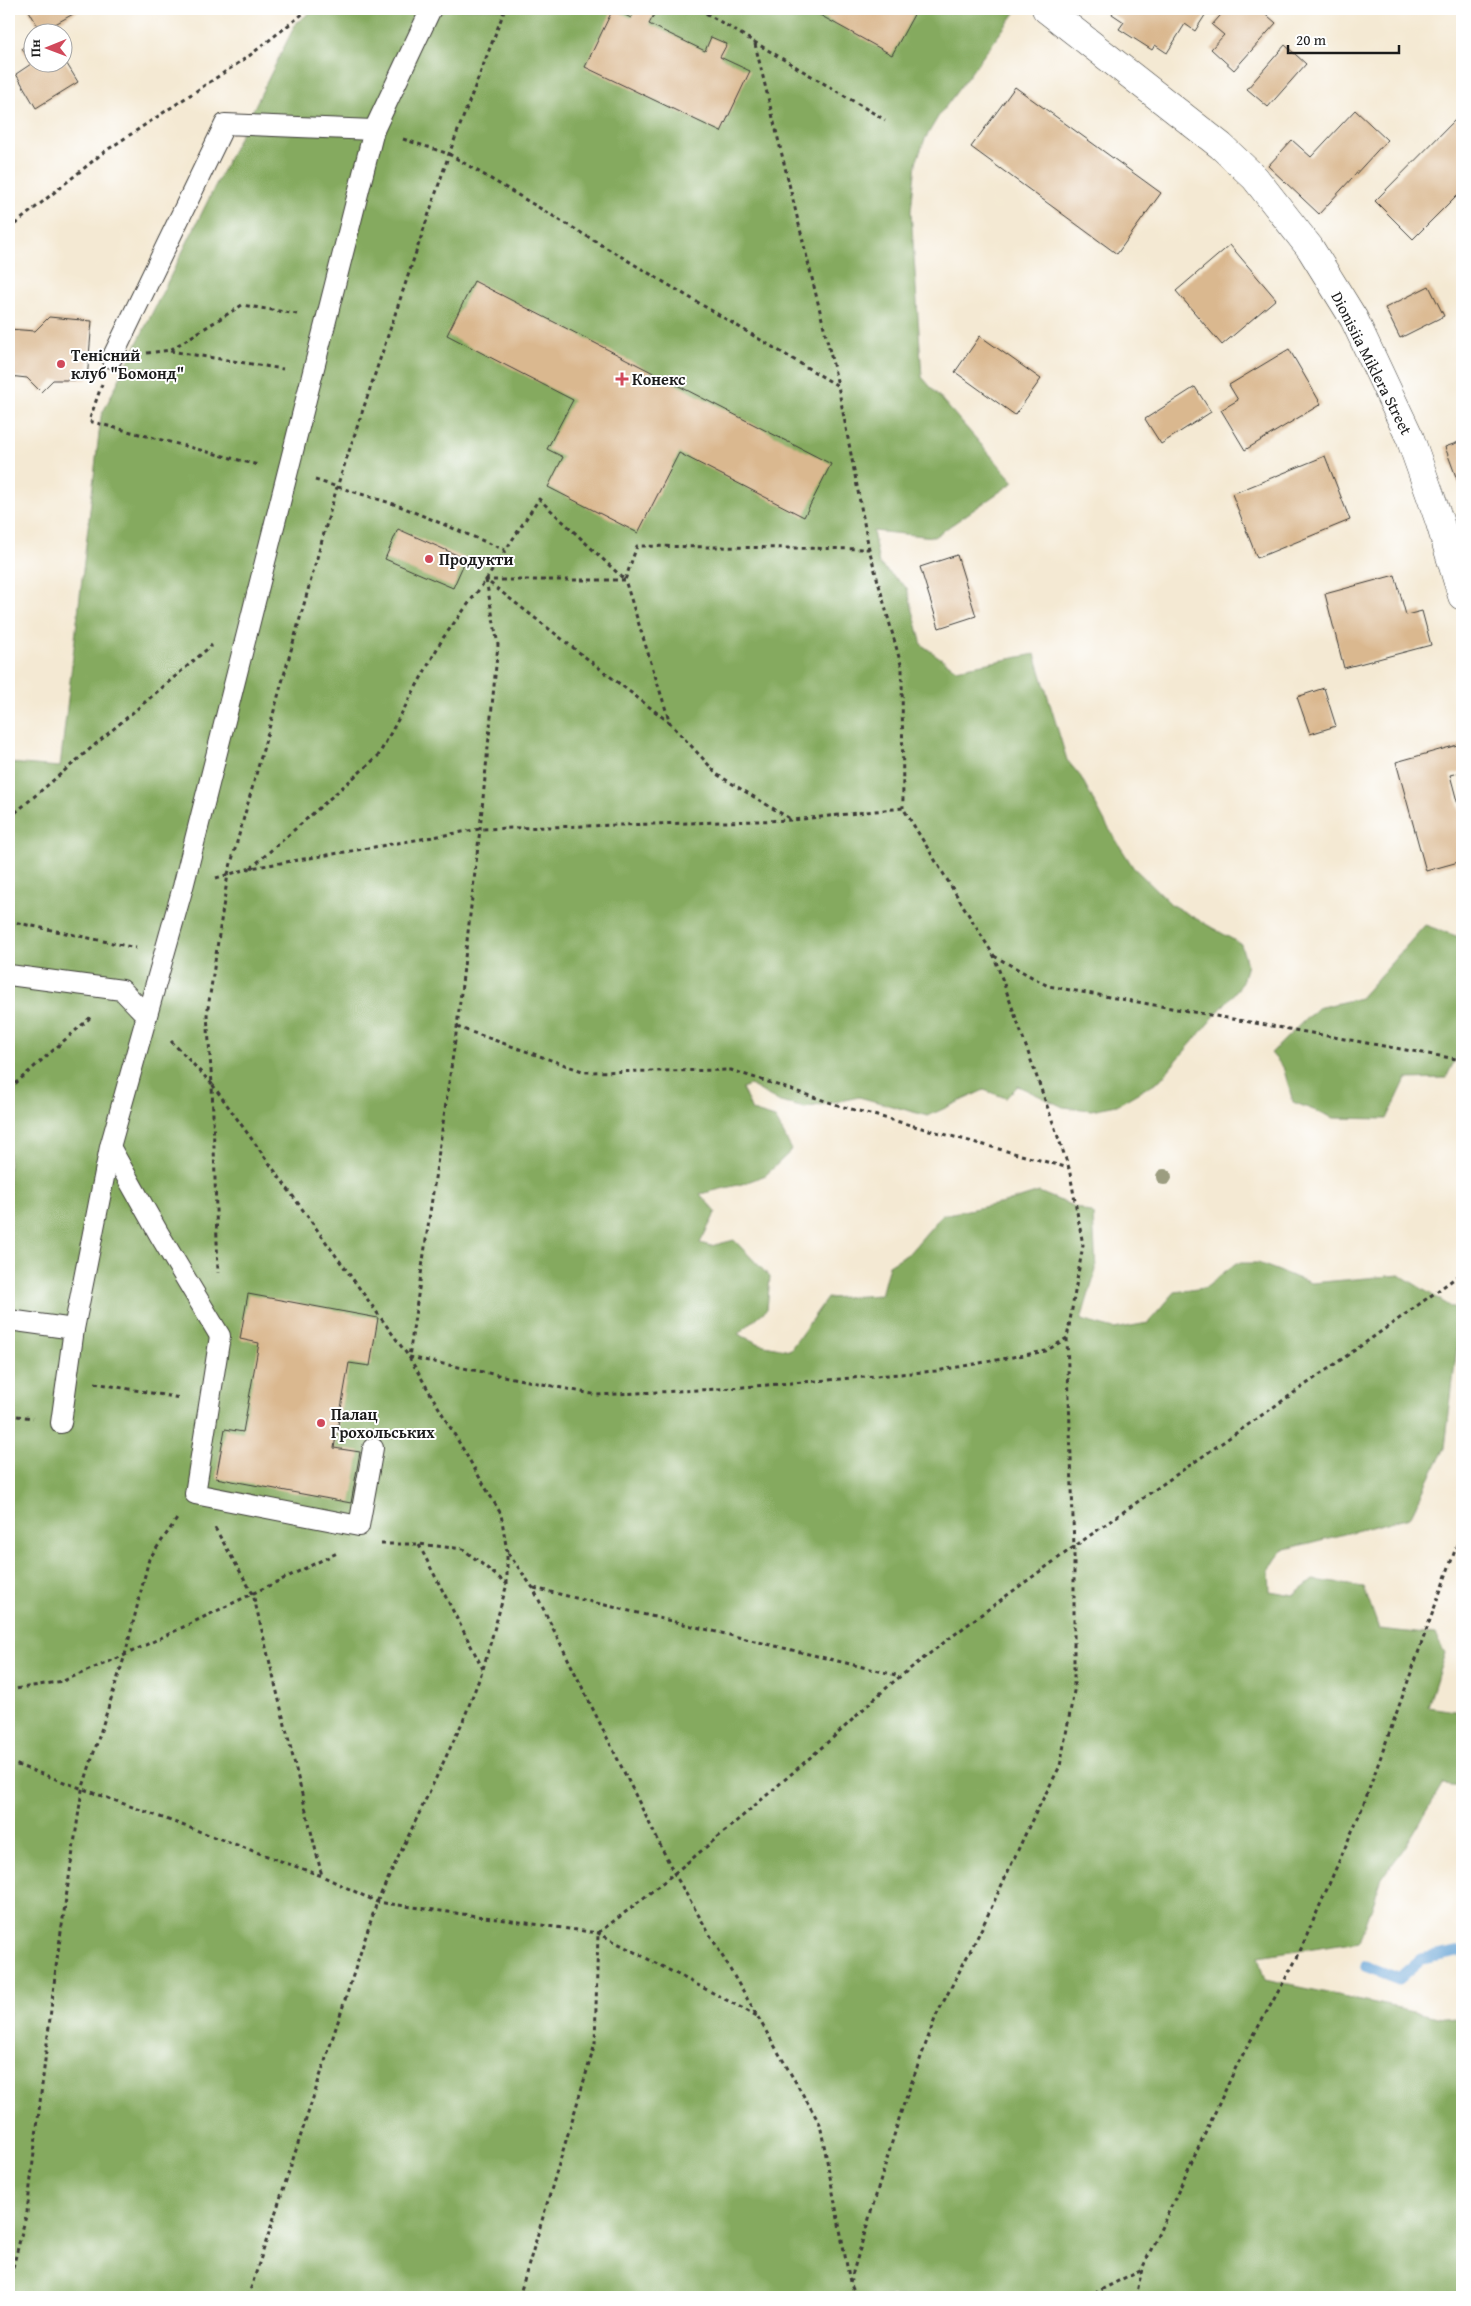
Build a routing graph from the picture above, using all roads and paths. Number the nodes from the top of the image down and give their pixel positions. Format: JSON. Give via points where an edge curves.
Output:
{"nodes":[{"id":1,"x":309,"y":9,"type":"edge"},
{"id":2,"x":432,"y":9,"type":"edge"},
{"id":3,"x":505,"y":9,"type":"edge"},
{"id":4,"x":699,"y":9,"type":"edge"},
{"id":5,"x":1046,"y":9,"type":"edge"},
{"id":6,"x":755,"y":44,"type":"junction"},
{"id":7,"x":885,"y":120,"type":"dead end"},
{"id":8,"x":374,"y":130,"type":"junction"},
{"id":9,"x":450,"y":154,"type":"junction"},
{"id":10,"x":9,"y":228,"type":"edge"},
{"id":11,"x":327,"y":319,"type":"junction"},
{"id":12,"x":170,"y":350,"type":"junction"},
{"id":13,"x":112,"y":358,"type":"junction"},
{"id":14,"x":313,"y":374,"type":"junction"},
{"id":15,"x":838,"y":386,"type":"junction"},
{"id":16,"x":289,"y":473,"type":"junction"},
{"id":17,"x":337,"y":487,"type":"junction"},
{"id":18,"x":869,"y":549,"type":"junction"},
{"id":19,"x":505,"y":550,"type":"junction"},
{"id":20,"x":486,"y":580,"type":"junction"},
{"id":21,"x":624,"y":580,"type":"junction"},
{"id":22,"x":1462,"y":596,"type":"edge"},
{"id":23,"x":253,"y":610,"type":"junction"},
{"id":24,"x":670,"y":723,"type":"junction"},
{"id":25,"x":903,"y":808,"type":"junction"},
{"id":26,"x":9,"y":818,"type":"edge"},
{"id":27,"x":793,"y":820,"type":"junction"},
{"id":28,"x":480,"y":829,"type":"junction"},
{"id":29,"x":251,"y":868,"type":"junction"},
{"id":30,"x":228,"y":874,"type":"junction"},
{"id":31,"x":183,"y":887,"type":"junction"},
{"id":32,"x":9,"y":921,"type":"edge"},
{"id":33,"x":164,"y":953,"type":"junction"},
{"id":34,"x":994,"y":956,"type":"junction"},
{"id":35,"x":9,"y":975,"type":"edge"},
{"id":36,"x":122,"y":990,"type":"junction"},
{"id":37,"x":146,"y":1015,"type":"junction"},
{"id":38,"x":457,"y":1027,"type":"junction"},
{"id":39,"x":1462,"y":1060,"type":"edge"},
{"id":40,"x":212,"y":1084,"type":"junction"},
{"id":41,"x":9,"y":1089,"type":"edge"},
{"id":42,"x":110,"y":1147,"type":"junction"},
{"id":43,"x":1070,"y":1168,"type":"junction"},
{"id":44,"x":1462,"y":1273,"type":"edge"},
{"id":45,"x":218,"y":1278,"type":"dead end"},
{"id":46,"x":9,"y":1320,"type":"edge"},
{"id":47,"x":74,"y":1329,"type":"junction"},
{"id":48,"x":1067,"y":1338,"type":"junction"},
{"id":49,"x":409,"y":1357,"type":"junction"},
{"id":50,"x":68,"y":1378,"type":"junction"},
{"id":51,"x":210,"y":1403,"type":"junction"},
{"id":52,"x":61,"y":1423,"type":"dead end"},
{"id":53,"x":373,"y":1448,"type":"dead end"},
{"id":54,"x":195,"y":1494,"type":"junction"},
{"id":55,"x":1462,"y":1531,"type":"edge"},
{"id":56,"x":418,"y":1544,"type":"junction"},
{"id":57,"x":372,"y":1545,"type":"dead end"},
{"id":58,"x":1074,"y":1548,"type":"junction"},
{"id":59,"x":346,"y":1549,"type":"dead end"},
{"id":60,"x":507,"y":1552,"type":"junction"},
{"id":61,"x":507,"y":1584,"type":"junction"},
{"id":62,"x":534,"y":1588,"type":"junction"},
{"id":63,"x":253,"y":1594,"type":"junction"},
{"id":64,"x":126,"y":1655,"type":"junction"},
{"id":65,"x":483,"y":1669,"type":"junction"},
{"id":66,"x":900,"y":1676,"type":"junction"},
{"id":67,"x":9,"y":1690,"type":"edge"},
{"id":68,"x":9,"y":1762,"type":"edge"},
{"id":69,"x":82,"y":1790,"type":"junction"},
{"id":70,"x":674,"y":1873,"type":"junction"},
{"id":71,"x":322,"y":1876,"type":"junction"},
{"id":72,"x":377,"y":1902,"type":"junction"},
{"id":73,"x":598,"y":1933,"type":"junction"},
{"id":74,"x":760,"y":2018,"type":"junction"},
{"id":75,"x":1142,"y":2269,"type":"junction"},
{"id":76,"x":850,"y":2282,"type":"junction"},
{"id":77,"x":9,"y":2283,"type":"edge"},
{"id":78,"x":248,"y":2297,"type":"edge"},
{"id":79,"x":520,"y":2297,"type":"edge"},
{"id":80,"x":857,"y":2297,"type":"edge"},
{"id":81,"x":1087,"y":2297,"type":"edge"},
{"id":82,"x":1136,"y":2297,"type":"edge"}],
"edges":[{"from":1,"to":10,"type":"path","via":[[249,56],[104,152]]},
{"from":2,"to":8,"type":"lane"},
{"from":3,"to":9,"type":"path"},
{"from":4,"to":6,"type":"path"},
{"from":5,"to":22,"type":"street","name":"Dionisiia Miklera Street","via":[[1221,146],[1255,178],[1310,248],[1354,319],[1410,438]]},
{"from":6,"to":7,"type":"path"},
{"from":6,"to":15,"type":"path"},
{"from":8,"to":9,"type":"path"},
{"from":8,"to":11,"type":"lane"},
{"from":8,"to":13,"type":"lane","via":[[225,124]]},
{"from":9,"to":15,"type":"path"},
{"from":9,"to":17,"type":"path"},
{"from":11,"to":12,"type":"path","via":[[242,305]]},
{"from":11,"to":14,"type":"lane"},
{"from":12,"to":13,"type":"path"},
{"from":12,"to":14,"type":"path"},
{"from":13,"to":16,"type":"path","via":[[89,421]]},
{"from":14,"to":16,"type":"lane"},
{"from":15,"to":18,"type":"path"},
{"from":16,"to":17,"type":"path"},
{"from":16,"to":23,"type":"lane"},
{"from":17,"to":19,"type":"path","via":[[397,505]]},
{"from":17,"to":30,"type":"path"},
{"from":18,"to":21,"type":"path","via":[[637,546]]},
{"from":18,"to":25,"type":"path","via":[[902,668]]},
{"from":19,"to":20,"type":"path"},
{"from":19,"to":21,"type":"path","via":[[539,499]]},
{"from":20,"to":21,"type":"path"},
{"from":20,"to":24,"type":"path"},
{"from":20,"to":28,"type":"path","via":[[498,645]]},
{"from":20,"to":29,"type":"path","via":[[443,638],[378,756]]},
{"from":21,"to":24,"type":"path"},
{"from":23,"to":26,"type":"path"},
{"from":23,"to":31,"type":"lane"},
{"from":24,"to":27,"type":"path","via":[[718,776]]},
{"from":25,"to":27,"type":"path"},
{"from":25,"to":34,"type":"path"},
{"from":27,"to":28,"type":"path"},
{"from":28,"to":29,"type":"path"},
{"from":28,"to":38,"type":"path"},
{"from":29,"to":30,"type":"path"},
{"from":30,"to":31,"type":"path"},
{"from":30,"to":40,"type":"path","via":[[207,1015]]},
{"from":31,"to":33,"type":"lane"},
{"from":32,"to":33,"type":"path"},
{"from":33,"to":37,"type":"lane"},
{"from":34,"to":39,"type":"path","via":[[1048,986]]},
{"from":34,"to":43,"type":"path"},
{"from":35,"to":36,"type":"lane"},
{"from":36,"to":37,"type":"lane"},
{"from":36,"to":41,"type":"path"},
{"from":37,"to":40,"type":"path"},
{"from":37,"to":42,"type":"lane"},
{"from":38,"to":43,"type":"path","via":[[585,1072],[731,1070],[844,1107]]},
{"from":38,"to":49,"type":"path"},
{"from":40,"to":45,"type":"path"},
{"from":40,"to":49,"type":"path"},
{"from":42,"to":47,"type":"lane"},
{"from":42,"to":51,"type":"lane","via":[[220,1336]]},
{"from":43,"to":48,"type":"path","via":[[1083,1245]]},
{"from":44,"to":58,"type":"path"},
{"from":46,"to":47,"type":"lane"},
{"from":47,"to":50,"type":"lane"},
{"from":48,"to":49,"type":"path","via":[[1046,1351],[936,1371],[719,1389],[596,1395]]},
{"from":48,"to":58,"type":"path"},
{"from":49,"to":60,"type":"path","via":[[500,1514]]},
{"from":50,"to":51,"type":"path"},
{"from":50,"to":52,"type":"lane"},
{"from":51,"to":54,"type":"lane"},
{"from":53,"to":54,"type":"lane","via":[[358,1526]]},
{"from":54,"to":63,"type":"path"},
{"from":54,"to":64,"type":"path","via":[[149,1558]]},
{"from":55,"to":75,"type":"path","via":[[1363,1806],[1297,1958],[1237,2065]]},
{"from":56,"to":57,"type":"path"},
{"from":56,"to":61,"type":"path","via":[[463,1549]]},
{"from":56,"to":65,"type":"path"},
{"from":58,"to":66,"type":"path"},
{"from":58,"to":76,"type":"path","via":[[1074,1691],[1060,1766],[936,2016],[902,2109]]},
{"from":59,"to":63,"type":"path"},
{"from":60,"to":61,"type":"path"},
{"from":60,"to":62,"type":"path"},
{"from":61,"to":65,"type":"path"},
{"from":62,"to":66,"type":"path"},
{"from":62,"to":70,"type":"path"},
{"from":63,"to":64,"type":"path"},
{"from":63,"to":71,"type":"path"},
{"from":64,"to":67,"type":"path","via":[[63,1681]]},
{"from":64,"to":69,"type":"path"},
{"from":65,"to":72,"type":"path"},
{"from":66,"to":70,"type":"path"},
{"from":68,"to":69,"type":"path"},
{"from":69,"to":71,"type":"path"},
{"from":69,"to":77,"type":"path","via":[[57,1959],[26,2212]]},
{"from":70,"to":73,"type":"path"},
{"from":70,"to":74,"type":"path"},
{"from":71,"to":72,"type":"path"},
{"from":72,"to":73,"type":"path"},
{"from":72,"to":78,"type":"path"},
{"from":73,"to":74,"type":"path"},
{"from":73,"to":79,"type":"path","via":[[596,2044]]},
{"from":74,"to":76,"type":"path","via":[[820,2124]]},
{"from":75,"to":81,"type":"path"},
{"from":75,"to":82,"type":"path"},
{"from":76,"to":80,"type":"path"}]}
